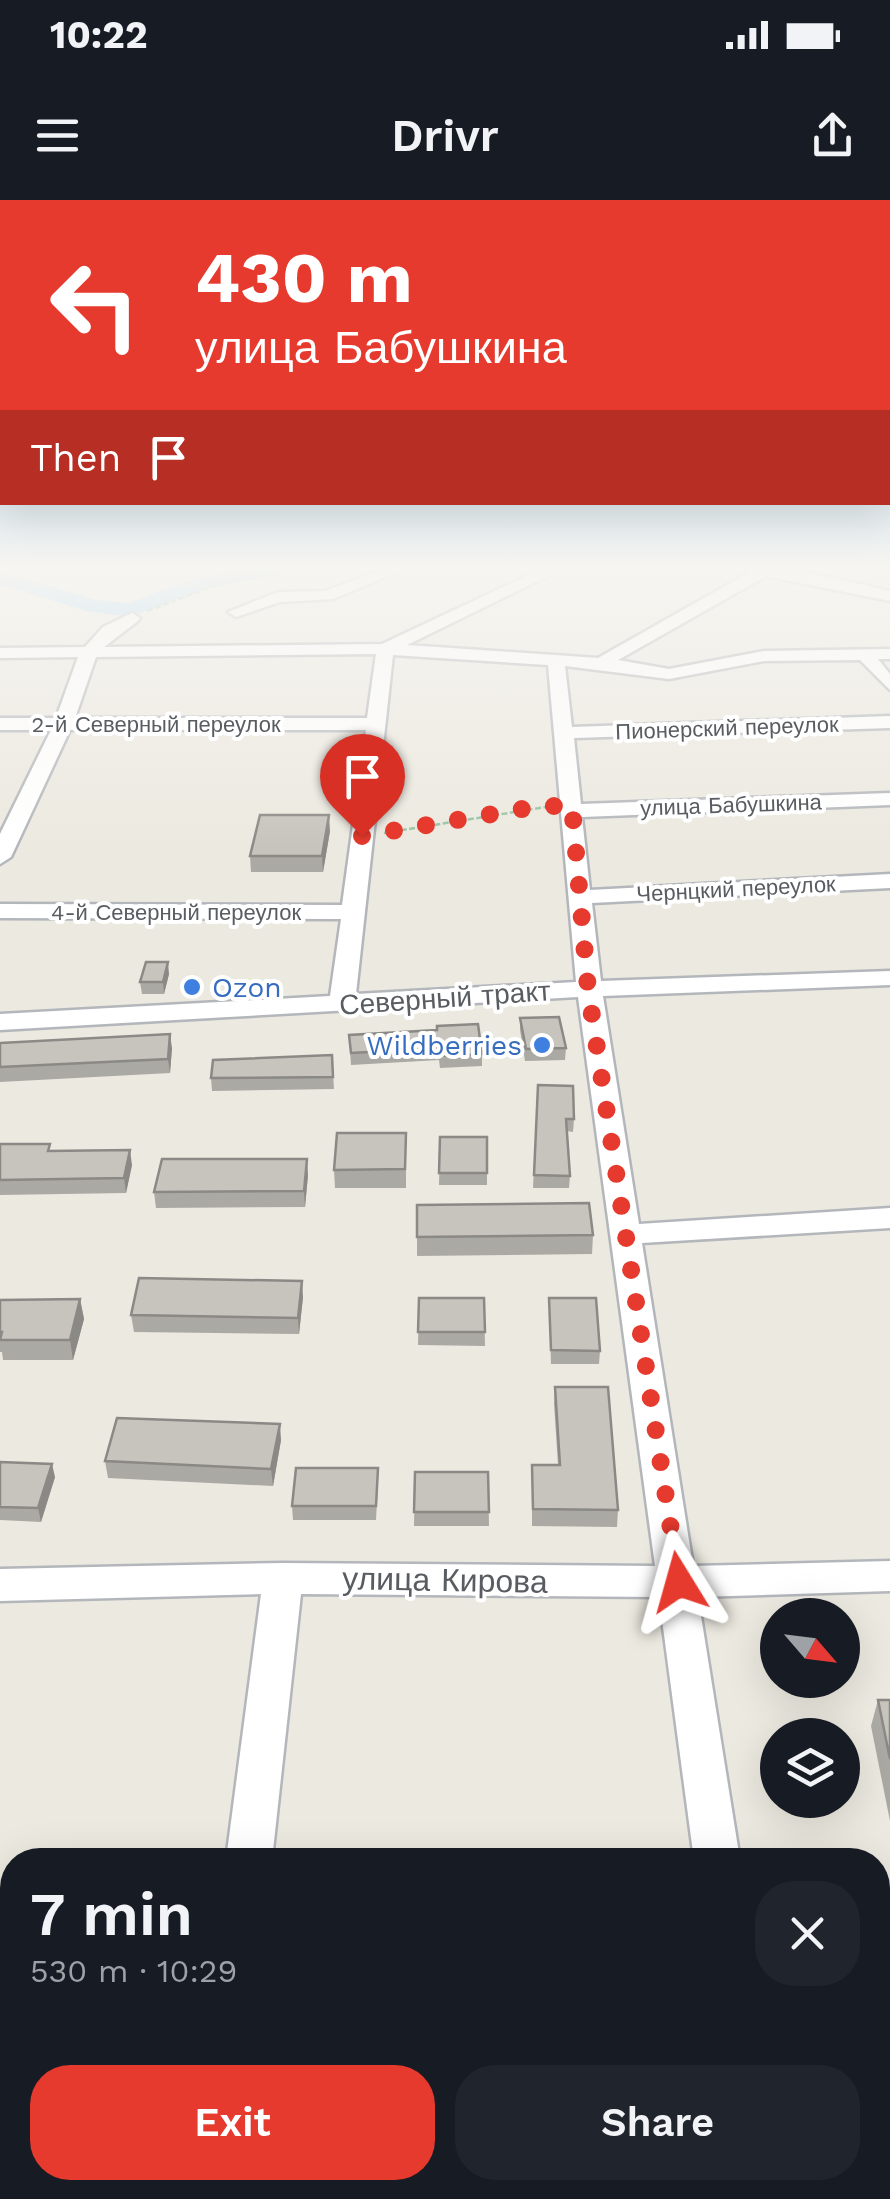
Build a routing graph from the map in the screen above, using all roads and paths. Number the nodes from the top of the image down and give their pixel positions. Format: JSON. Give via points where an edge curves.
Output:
{"nodes":[{"id":1,"x":86,"y":659,"type":"edge"},
{"id":2,"x":382,"y":659,"type":"edge"},
{"id":3,"x":545,"y":659,"type":"edge"},
{"id":4,"x":606,"y":659,"type":"edge"},
{"id":5,"x":747,"y":659,"type":"edge"},
{"id":6,"x":878,"y":659,"type":"edge"},
{"id":7,"x":556,"y":660,"type":"junction"},
{"id":8,"x":601,"y":662,"type":"junction"},
{"id":9,"x":890,"y":685,"type":"edge"},
{"id":10,"x":890,"y":722,"type":"edge"},
{"id":11,"x":0,"y":724,"type":"edge"},
{"id":12,"x":64,"y":724,"type":"junction"},
{"id":13,"x":373,"y":724,"type":"junction"},
{"id":14,"x":564,"y":733,"type":"junction"},
{"id":15,"x":890,"y":799,"type":"edge"},
{"id":16,"x":0,"y":807,"type":"edge"},
{"id":17,"x":24,"y":807,"type":"junction"},
{"id":18,"x":572,"y":809,"type":"junction"},
{"id":19,"x":362,"y":836,"type":"junction"},
{"id":20,"x":0,"y":857,"type":"edge"},
{"id":21,"x":890,"y":881,"type":"edge"},
{"id":22,"x":581,"y":897,"type":"junction"},
{"id":23,"x":0,"y":911,"type":"edge"},
{"id":24,"x":352,"y":912,"type":"junction"},
{"id":25,"x":890,"y":978,"type":"edge"},
{"id":26,"x":588,"y":989,"type":"junction"},
{"id":27,"x":342,"y":1004,"type":"junction"},
{"id":28,"x":0,"y":1022,"type":"edge"},
{"id":29,"x":890,"y":1218,"type":"edge"},
{"id":30,"x":628,"y":1234,"type":"junction"},
{"id":31,"x":890,"y":1576,"type":"edge"},
{"id":32,"x":283,"y":1578,"type":"junction"},
{"id":33,"x":679,"y":1582,"type":"junction"},
{"id":34,"x":0,"y":1585,"type":"edge"},
{"id":35,"x":250,"y":1848,"type":"edge"},
{"id":36,"x":715,"y":1848,"type":"edge"}],
"edges":[{"from":1,"to":12,"type":"street"},
{"from":2,"to":13,"type":"street"},
{"from":3,"to":7,"type":"street"},
{"from":4,"to":8,"type":"street"},
{"from":5,"to":8,"type":"street","via":[[670,674]]},
{"from":6,"to":9,"type":"street"},
{"from":7,"to":8,"type":"street"},
{"from":7,"to":14,"type":"street"},
{"from":10,"to":14,"type":"street","name":"Пионерский переулок"},
{"from":11,"to":12,"type":"street","name":"2-й Северный переулок"},
{"from":12,"to":13,"type":"street","name":"2-й Северный переулок"},
{"from":12,"to":17,"type":"street"},
{"from":13,"to":19,"type":"street"},
{"from":14,"to":18,"type":"street"},
{"from":15,"to":18,"type":"street","name":"улица Бабушкина"},
{"from":16,"to":17,"type":"street"},
{"from":17,"to":20,"type":"street"},
{"from":18,"to":19,"type":"path","via":[[540,806]]},
{"from":18,"to":22,"type":"street"},
{"from":19,"to":24,"type":"street"},
{"from":21,"to":22,"type":"street","name":"Чернцкий переулок"},
{"from":22,"to":26,"type":"street"},
{"from":23,"to":24,"type":"street","name":"4-й Северный переулок"},
{"from":24,"to":27,"type":"street"},
{"from":25,"to":26,"type":"street","name":"Северный тракт"},
{"from":26,"to":27,"type":"street","name":"Северный тракт"},
{"from":26,"to":30,"type":"street"},
{"from":27,"to":28,"type":"street","name":"Северный тракт"},
{"from":29,"to":30,"type":"street"},
{"from":30,"to":33,"type":"street"},
{"from":31,"to":33,"type":"street","name":"улица Кирова"},
{"from":32,"to":33,"type":"street","name":"улица Кирова"},
{"from":32,"to":34,"type":"street","name":"улица Кирова"},
{"from":32,"to":35,"type":"street"},
{"from":33,"to":36,"type":"street"}]}
